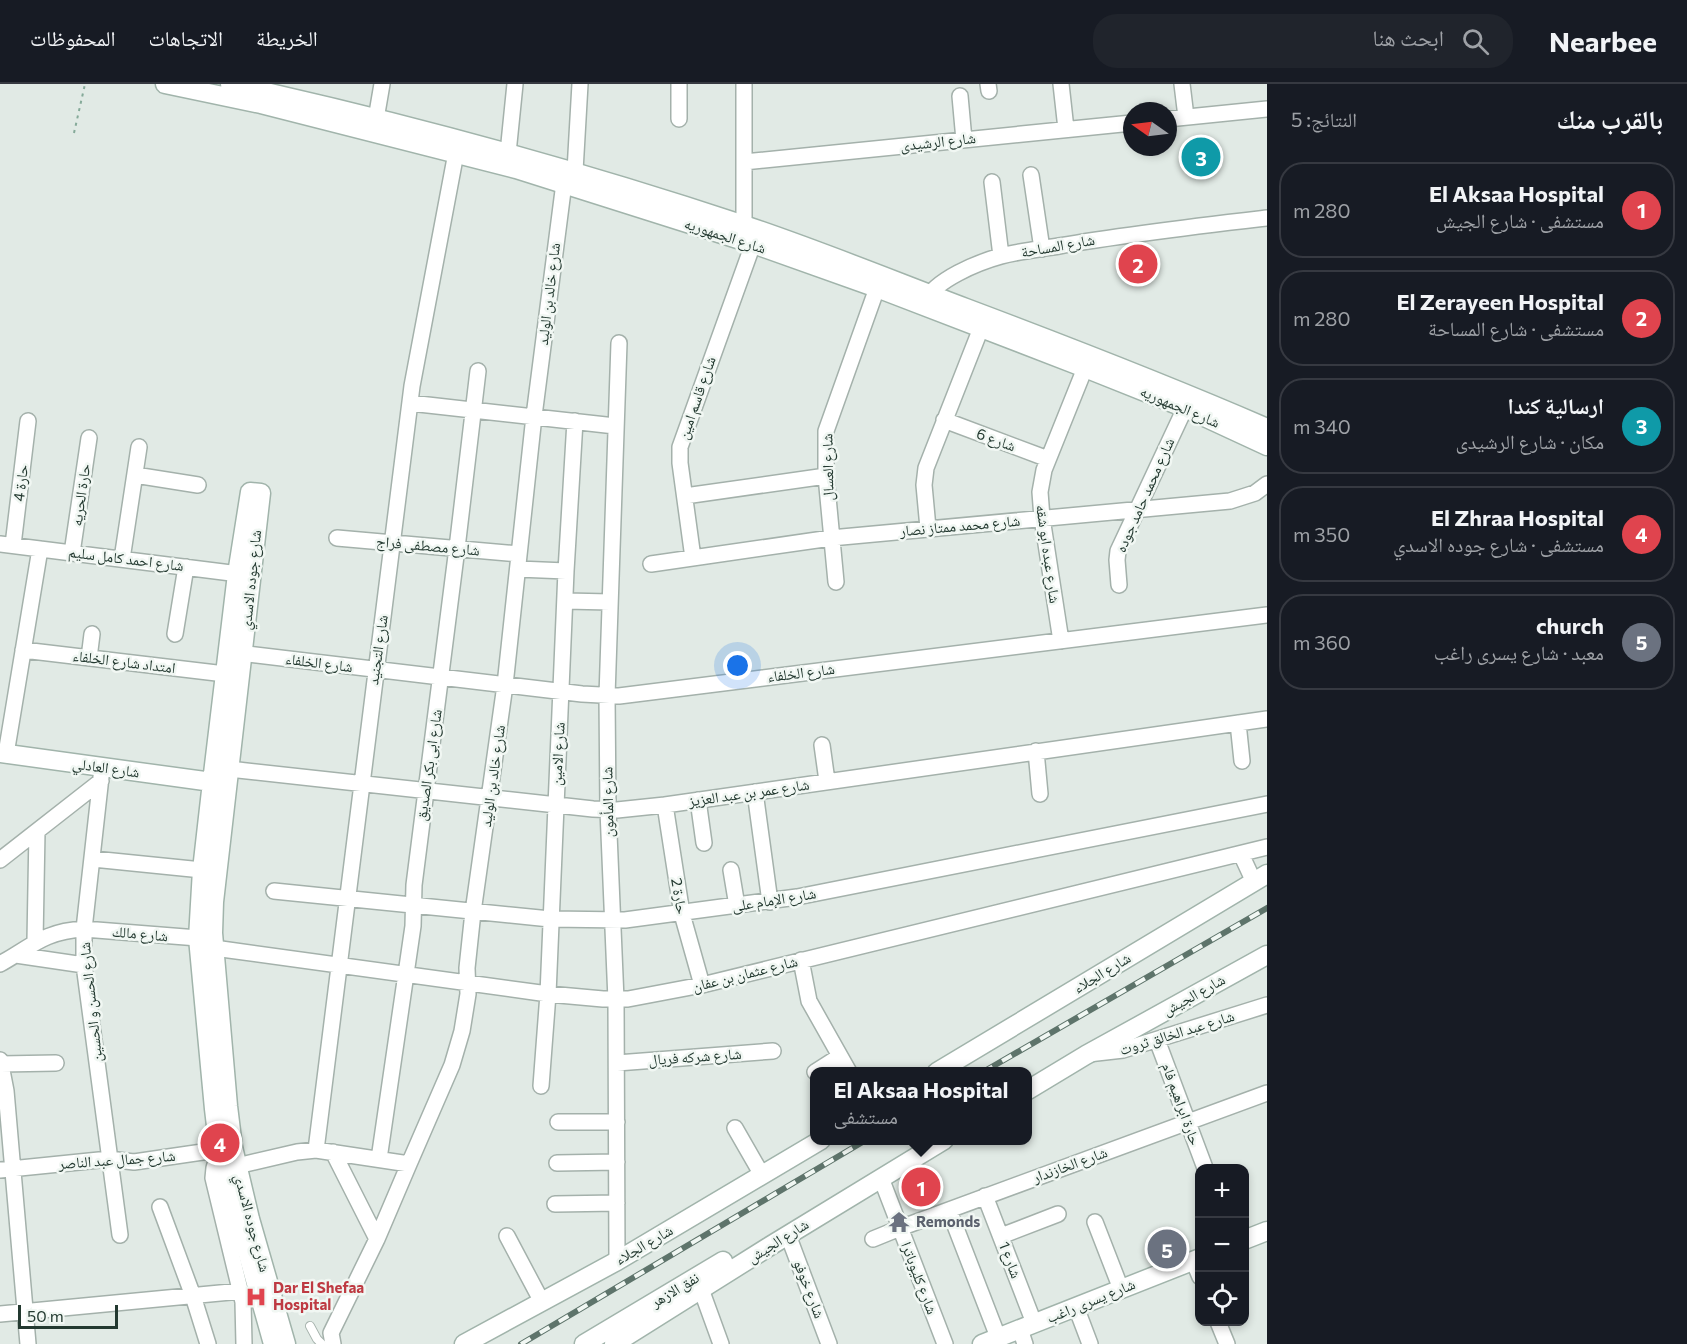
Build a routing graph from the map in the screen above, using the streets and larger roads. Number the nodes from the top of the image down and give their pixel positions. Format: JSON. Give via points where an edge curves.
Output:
{"nodes":[{"id":1,"x":165,"y":84,"type":"edge"},
{"id":2,"x":230,"y":84,"type":"edge"},
{"id":3,"x":382,"y":84,"type":"edge"},
{"id":4,"x":515,"y":84,"type":"edge"},
{"id":5,"x":580,"y":84,"type":"edge"},
{"id":6,"x":679,"y":84,"type":"edge"},
{"id":7,"x":744,"y":84,"type":"edge"},
{"id":8,"x":1061,"y":84,"type":"edge"},
{"id":9,"x":1182,"y":84,"type":"edge"},
{"id":10,"x":278,"y":89,"type":"edge"},
{"id":11,"x":960,"y":96,"type":"dead end"},
{"id":12,"x":1267,"y":109,"type":"edge"},
{"id":13,"x":1186,"y":117,"type":"junction"},
{"id":14,"x":376,"y":118,"type":"junction"},
{"id":15,"x":1177,"y":118,"type":"edge"},
{"id":16,"x":679,"y":119,"type":"dead end"},
{"id":17,"x":1123,"y":124,"type":"edge"},
{"id":18,"x":1066,"y":129,"type":"junction"},
{"id":19,"x":964,"y":140,"type":"junction"},
{"id":20,"x":456,"y":153,"type":"junction"},
{"id":21,"x":508,"y":153,"type":"junction"},
{"id":22,"x":744,"y":162,"type":"junction"},
{"id":23,"x":1031,"y":175,"type":"dead end"},
{"id":24,"x":569,"y":177,"type":"junction"},
{"id":25,"x":992,"y":182,"type":"dead end"},
{"id":26,"x":1267,"y":218,"type":"edge"},
{"id":27,"x":744,"y":225,"type":"junction"},
{"id":28,"x":753,"y":244,"type":"junction"},
{"id":29,"x":1042,"y":249,"type":"junction"},
{"id":30,"x":1001,"y":256,"type":"junction"},
{"id":31,"x":877,"y":288,"type":"junction"},
{"id":32,"x":926,"y":299,"type":"junction"},
{"id":33,"x":960,"y":313,"type":"junction"},
{"id":34,"x":981,"y":328,"type":"junction"},
{"id":35,"x":619,"y":343,"type":"dead end"},
{"id":36,"x":1085,"y":368,"type":"junction"},
{"id":37,"x":478,"y":371,"type":"dead end"},
{"id":38,"x":410,"y":403,"type":"junction"},
{"id":39,"x":1185,"y":408,"type":"junction"},
{"id":40,"x":474,"y":410,"type":"junction"},
{"id":41,"x":534,"y":416,"type":"junction"},
{"id":42,"x":944,"y":420,"type":"junction"},
{"id":43,"x":28,"y":421,"type":"dead end"},
{"id":44,"x":575,"y":421,"type":"junction"},
{"id":45,"x":615,"y":426,"type":"junction"},
{"id":46,"x":1267,"y":428,"type":"edge"},
{"id":47,"x":89,"y":438,"type":"dead end"},
{"id":48,"x":1267,"y":446,"type":"edge"},
{"id":49,"x":139,"y":447,"type":"dead end"},
{"id":50,"x":1048,"y":459,"type":"junction"},
{"id":51,"x":135,"y":475,"type":"junction"},
{"id":52,"x":826,"y":476,"type":"junction"},
{"id":53,"x":1267,"y":484,"type":"edge"},
{"id":54,"x":198,"y":485,"type":"dead end"},
{"id":55,"x":685,"y":496,"type":"junction"},
{"id":56,"x":1138,"y":509,"type":"junction"},
{"id":57,"x":1042,"y":518,"type":"junction"},
{"id":58,"x":928,"y":528,"type":"junction"},
{"id":59,"x":337,"y":538,"type":"dead end"},
{"id":60,"x":831,"y":538,"type":"junction"},
{"id":61,"x":393,"y":542,"type":"junction"},
{"id":62,"x":6,"y":544,"type":"edge"},
{"id":63,"x":458,"y":548,"type":"junction"},
{"id":64,"x":40,"y":549,"type":"junction"},
{"id":65,"x":72,"y":553,"type":"junction"},
{"id":66,"x":693,"y":558,"type":"junction"},
{"id":67,"x":122,"y":559,"type":"junction"},
{"id":68,"x":518,"y":561,"type":"junction"},
{"id":69,"x":651,"y":564,"type":"dead end"},
{"id":70,"x":186,"y":567,"type":"junction"},
{"id":71,"x":566,"y":571,"type":"junction"},
{"id":72,"x":244,"y":575,"type":"joint"},
{"id":73,"x":836,"y":582,"type":"dead end"},
{"id":74,"x":1119,"y":585,"type":"dead end"},
{"id":75,"x":566,"y":601,"type":"junction"},
{"id":76,"x":610,"y":602,"type":"junction"},
{"id":77,"x":1267,"y":615,"type":"edge"},
{"id":78,"x":92,"y":634,"type":"dead end"},
{"id":79,"x":176,"y":634,"type":"dead end"},
{"id":80,"x":1061,"y":641,"type":"junction"},
{"id":81,"x":23,"y":650,"type":"junction"},
{"id":82,"x":235,"y":653,"type":"junction"},
{"id":83,"x":89,"y":658,"type":"junction"},
{"id":84,"x":375,"y":670,"type":"junction"},
{"id":85,"x":225,"y":674,"type":"junction"},
{"id":86,"x":441,"y":678,"type":"junction"},
{"id":87,"x":505,"y":685,"type":"junction"},
{"id":88,"x":561,"y":692,"type":"junction"},
{"id":89,"x":607,"y":696,"type":"junction"},
{"id":90,"x":1267,"y":719,"type":"edge"},
{"id":91,"x":1239,"y":723,"type":"junction"},
{"id":92,"x":822,"y":745,"type":"dead end"},
{"id":93,"x":1036,"y":751,"type":"junction"},
{"id":94,"x":3,"y":754,"type":"edge"},
{"id":95,"x":1242,"y":761,"type":"dead end"},
{"id":96,"x":229,"y":769,"type":"junction"},
{"id":97,"x":102,"y":774,"type":"junction"},
{"id":98,"x":827,"y":781,"type":"junction"},
{"id":99,"x":212,"y":782,"type":"junction"},
{"id":100,"x":361,"y":784,"type":"junction"},
{"id":101,"x":425,"y":792,"type":"junction"},
{"id":102,"x":755,"y":792,"type":"junction"},
{"id":103,"x":1040,"y":794,"type":"dead end"},
{"id":104,"x":490,"y":798,"type":"junction"},
{"id":105,"x":698,"y":800,"type":"junction"},
{"id":106,"x":1267,"y":804,"type":"edge"},
{"id":107,"x":665,"y":805,"type":"junction"},
{"id":108,"x":556,"y":806,"type":"junction"},
{"id":109,"x":608,"y":810,"type":"junction"},
{"id":110,"x":37,"y":831,"type":"junction"},
{"id":111,"x":704,"y":843,"type":"dead end"},
{"id":112,"x":1267,"y":847,"type":"edge"},
{"id":113,"x":1241,"y":854,"type":"junction"},
{"id":114,"x":93,"y":859,"type":"junction"},
{"id":115,"x":0,"y":860,"type":"edge"},
{"id":116,"x":202,"y":870,"type":"junction"},
{"id":117,"x":731,"y":870,"type":"dead end"},
{"id":118,"x":1260,"y":878,"type":"edge"},
{"id":119,"x":274,"y":891,"type":"dead end"},
{"id":120,"x":346,"y":899,"type":"junction"},
{"id":121,"x":770,"y":902,"type":"junction"},
{"id":122,"x":413,"y":906,"type":"junction"},
{"id":123,"x":737,"y":906,"type":"junction"},
{"id":124,"x":473,"y":912,"type":"junction"},
{"id":125,"x":682,"y":914,"type":"junction"},
{"id":126,"x":550,"y":919,"type":"junction"},
{"id":127,"x":611,"y":921,"type":"junction"},
{"id":128,"x":84,"y":929,"type":"junction"},
{"id":129,"x":198,"y":938,"type":"junction"},
{"id":130,"x":35,"y":941,"type":"junction"},
{"id":131,"x":214,"y":948,"type":"junction"},
{"id":132,"x":16,"y":955,"type":"junction"},
{"id":133,"x":1267,"y":955,"type":"edge"},
{"id":134,"x":801,"y":960,"type":"junction"},
{"id":135,"x":0,"y":964,"type":"edge"},
{"id":136,"x":84,"y":965,"type":"junction"},
{"id":137,"x":338,"y":965,"type":"junction"},
{"id":138,"x":407,"y":974,"type":"junction"},
{"id":139,"x":468,"y":984,"type":"junction"},
{"id":140,"x":702,"y":986,"type":"junction"},
{"id":141,"x":548,"y":994,"type":"junction"},
{"id":142,"x":616,"y":1000,"type":"junction"},
{"id":143,"x":1267,"y":1005,"type":"edge"},
{"id":144,"x":1157,"y":1040,"type":"junction"},
{"id":145,"x":773,"y":1050,"type":"dead end"},
{"id":146,"x":1086,"y":1055,"type":"junction"},
{"id":147,"x":840,"y":1056,"type":"junction"},
{"id":148,"x":1,"y":1062,"type":"edge"},
{"id":149,"x":56,"y":1063,"type":"dead end"},
{"id":150,"x":616,"y":1063,"type":"junction"},
{"id":151,"x":822,"y":1067,"type":"edge"},
{"id":152,"x":847,"y":1067,"type":"edge"},
{"id":153,"x":944,"y":1067,"type":"edge"},
{"id":154,"x":541,"y":1086,"type":"dead end"},
{"id":155,"x":1032,"y":1088,"type":"edge"},
{"id":156,"x":1267,"y":1093,"type":"edge"},
{"id":157,"x":558,"y":1122,"type":"dead end"},
{"id":158,"x":617,"y":1122,"type":"junction"},
{"id":159,"x":1187,"y":1122,"type":"junction"},
{"id":160,"x":735,"y":1128,"type":"dead end"},
{"id":161,"x":813,"y":1145,"type":"edge"},
{"id":162,"x":936,"y":1145,"type":"edge"},
{"id":163,"x":226,"y":1149,"type":"junction"},
{"id":164,"x":316,"y":1150,"type":"junction"},
{"id":165,"x":333,"y":1152,"type":"junction"},
{"id":166,"x":109,"y":1159,"type":"junction"},
{"id":167,"x":379,"y":1159,"type":"junction"},
{"id":168,"x":617,"y":1162,"type":"junction"},
{"id":169,"x":557,"y":1163,"type":"dead end"},
{"id":170,"x":410,"y":1164,"type":"junction"},
{"id":171,"x":1203,"y":1164,"type":"edge"},
{"id":172,"x":237,"y":1166,"type":"junction"},
{"id":173,"x":6,"y":1169,"type":"edge"},
{"id":174,"x":762,"y":1175,"type":"junction"},
{"id":175,"x":881,"y":1178,"type":"junction"},
{"id":176,"x":985,"y":1196,"type":"junction"},
{"id":177,"x":617,"y":1203,"type":"junction"},
{"id":178,"x":555,"y":1204,"type":"dead end"},
{"id":179,"x":160,"y":1207,"type":"dead end"},
{"id":180,"x":949,"y":1210,"type":"junction"},
{"id":181,"x":1058,"y":1214,"type":"dead end"},
{"id":182,"x":1095,"y":1222,"type":"dead end"},
{"id":183,"x":900,"y":1228,"type":"junction"},
{"id":184,"x":1267,"y":1231,"type":"edge"},
{"id":185,"x":120,"y":1235,"type":"dead end"},
{"id":186,"x":788,"y":1235,"type":"junction"},
{"id":187,"x":507,"y":1236,"type":"dead end"},
{"id":188,"x":1001,"y":1236,"type":"junction"},
{"id":189,"x":1249,"y":1238,"type":"edge"},
{"id":190,"x":377,"y":1239,"type":"junction"},
{"id":191,"x":873,"y":1239,"type":"dead end"},
{"id":192,"x":770,"y":1246,"type":"junction"},
{"id":193,"x":617,"y":1261,"type":"junction"},
{"id":194,"x":1195,"y":1266,"type":"edge"},
{"id":195,"x":701,"y":1289,"type":"junction"},
{"id":196,"x":1121,"y":1289,"type":"junction"},
{"id":197,"x":241,"y":1291,"type":"junction"},
{"id":198,"x":193,"y":1296,"type":"junction"},
{"id":199,"x":542,"y":1302,"type":"junction"},
{"id":200,"x":1076,"y":1307,"type":"junction"},
{"id":201,"x":26,"y":1311,"type":"junction"},
{"id":202,"x":0,"y":1314,"type":"edge"},
{"id":203,"x":1220,"y":1326,"type":"edge"},
{"id":204,"x":1026,"y":1332,"type":"edge"},
{"id":205,"x":282,"y":1341,"type":"edge"},
{"id":206,"x":990,"y":1341,"type":"edge"},
{"id":207,"x":31,"y":1343,"type":"edge"},
{"id":208,"x":208,"y":1344,"type":"edge"},
{"id":209,"x":244,"y":1344,"type":"edge"},
{"id":210,"x":332,"y":1344,"type":"edge"},
{"id":211,"x":464,"y":1344,"type":"edge"},
{"id":212,"x":584,"y":1344,"type":"edge"},
{"id":213,"x":614,"y":1344,"type":"edge"},
{"id":214,"x":721,"y":1344,"type":"edge"},
{"id":215,"x":829,"y":1344,"type":"edge"},
{"id":216,"x":945,"y":1344,"type":"edge"},
{"id":217,"x":1090,"y":1344,"type":"edge"},
{"id":218,"x":1227,"y":1344,"type":"edge"}],
"edges":[{"from":1,"to":20,"type":"street","name":"شارع الجمهوريه"},
{"from":2,"to":10,"type":"street","name":"شارع الجمهوريه"},
{"from":3,"to":14,"type":"street"},
{"from":4,"to":21,"type":"street"},
{"from":5,"to":24,"type":"street","name":"شارع خالد بن الوليد"},
{"from":6,"to":16,"type":"street"},
{"from":7,"to":22,"type":"street"},
{"from":8,"to":18,"type":"street"},
{"from":9,"to":13,"type":"street"},
{"from":10,"to":14,"type":"street","name":"شارع الجمهوريه"},
{"from":11,"to":19,"type":"street"},
{"from":12,"to":13,"type":"street"},
{"from":13,"to":15,"type":"street"},
{"from":14,"to":21,"type":"street","name":"شارع الجمهوريه"},
{"from":17,"to":18,"type":"street","name":"شارع الرشيدى"},
{"from":18,"to":19,"type":"street","name":"شارع الرشيدى"},
{"from":19,"to":22,"type":"street","name":"شارع الرشيدى"},
{"from":20,"to":24,"type":"street","name":"شارع الجمهوريه"},
{"from":20,"to":38,"type":"street","name":"شارع التجنيد"},
{"from":21,"to":24,"type":"street","name":"شارع الجمهوريه"},
{"from":22,"to":27,"type":"street"},
{"from":23,"to":29,"type":"street"},
{"from":24,"to":27,"type":"street","name":"شارع الجمهوريه"},
{"from":24,"to":28,"type":"street","name":"شارع الجمهوريه"},
{"from":24,"to":41,"type":"street","name":"شارع خالد بن الوليد"},
{"from":25,"to":30,"type":"street"},
{"from":26,"to":29,"type":"street","name":"شارع المساحة"},
{"from":27,"to":32,"type":"street","name":"شارع الجمهوريه"},
{"from":28,"to":31,"type":"street","name":"شارع الجمهوريه"},
{"from":28,"to":55,"type":"street","name":"شارع قاسم امين","via":[[682,439]]},
{"from":29,"to":30,"type":"street","name":"شارع المساحة"},
{"from":30,"to":32,"type":"street","name":"شارع المساحة","via":[[964,271]]},
{"from":31,"to":32,"type":"street","name":"شارع الجمهوريه"},
{"from":31,"to":52,"type":"street","name":"شارع العسال","via":[[828,421]]},
{"from":32,"to":33,"type":"street","name":"شارع الجمهوريه"},
{"from":33,"to":34,"type":"street","name":"شارع الجمهوريه"},
{"from":33,"to":46,"type":"street","name":"شارع الجمهوريه","via":[[1192,395]]},
{"from":34,"to":36,"type":"street","name":"شارع الجمهوريه"},
{"from":34,"to":42,"type":"street"},
{"from":35,"to":45,"type":"street","name":"شارع المأمون"},
{"from":36,"to":39,"type":"street","name":"شارع الجمهوريه"},
{"from":36,"to":50,"type":"street","name":"شارع عبده ابو شقه"},
{"from":37,"to":40,"type":"street","name":"شارع ابى بكر الصديق"},
{"from":38,"to":40,"type":"street"},
{"from":38,"to":61,"type":"street","name":"شارع التجنيد"},
{"from":39,"to":48,"type":"street","name":"شارع الجمهوريه"},
{"from":39,"to":56,"type":"street","name":"شارع محمد حامد جوده"},
{"from":40,"to":41,"type":"street"},
{"from":40,"to":63,"type":"street","name":"شارع ابى بكر الصديق"},
{"from":41,"to":44,"type":"street"},
{"from":41,"to":68,"type":"street","name":"شارع خالد بن الوليد"},
{"from":42,"to":50,"type":"street","name":"شارع 6"},
{"from":42,"to":58,"type":"street","via":[[924,476]]},
{"from":43,"to":62,"type":"street","name":"حارة 4"},
{"from":44,"to":45,"type":"street"},
{"from":44,"to":71,"type":"street","name":"شارع الامين"},
{"from":45,"to":76,"type":"street","name":"شارع المأمون"},
{"from":47,"to":65,"type":"street","name":"حارة الحريه"},
{"from":49,"to":51,"type":"street"},
{"from":50,"to":57,"type":"street","name":"شارع عبده ابو شقه","via":[[1041,481]]},
{"from":51,"to":54,"type":"street"},
{"from":51,"to":67,"type":"street"},
{"from":52,"to":55,"type":"street"},
{"from":52,"to":60,"type":"street","name":"شارع العسال"},
{"from":53,"to":56,"type":"street","name":"شارع محمد ممتاز نصار","via":[[1255,493],[1230,501]]},
{"from":55,"to":66,"type":"street","name":"شارع قاسم امين"},
{"from":56,"to":57,"type":"street","name":"شارع محمد ممتاز نصار"},
{"from":56,"to":74,"type":"street","name":"شارع محمد حامد جوده","via":[[1117,554]]},
{"from":57,"to":58,"type":"street","name":"شارع محمد ممتاز نصار"},
{"from":57,"to":80,"type":"street","name":"شارع عبده ابو شقه"},
{"from":58,"to":60,"type":"street","name":"شارع محمد ممتاز نصار"},
{"from":59,"to":61,"type":"street","name":"شارع مصطفى فراج"},
{"from":60,"to":66,"type":"street","name":"شارع محمد ممتاز نصار"},
{"from":60,"to":73,"type":"street","name":"شارع العسال"},
{"from":61,"to":63,"type":"street","name":"شارع مصطفى فراج"},
{"from":61,"to":84,"type":"street","name":"شارع التجنيد"},
{"from":62,"to":64,"type":"street","name":"شارع احمد كامل سليم"},
{"from":63,"to":68,"type":"street","name":"شارع مصطفى فراج"},
{"from":63,"to":86,"type":"street","name":"شارع ابى بكر الصديق"},
{"from":64,"to":65,"type":"street","name":"شارع احمد كامل سليم"},
{"from":64,"to":81,"type":"street"},
{"from":65,"to":67,"type":"street","name":"شارع احمد كامل سليم"},
{"from":66,"to":69,"type":"street","name":"شارع محمد ممتاز نصار"},
{"from":67,"to":70,"type":"street","name":"شارع احمد كامل سليم"},
{"from":68,"to":71,"type":"street","name":"شارع مصطفى فراج"},
{"from":68,"to":87,"type":"street","name":"شارع خالد بن الوليد"},
{"from":70,"to":72,"type":"street","name":"شارع احمد كامل سليم"},
{"from":70,"to":79,"type":"street"},
{"from":71,"to":75,"type":"street","name":"شارع الامين"},
{"from":72,"to":82,"type":"street","name":"شارع جوده الاسدي"},
{"from":75,"to":76,"type":"street"},
{"from":75,"to":88,"type":"street","name":"شارع الامين"},
{"from":76,"to":89,"type":"street","name":"شارع المأمون"},
{"from":77,"to":80,"type":"street","name":"شارع الخلفاء"},
{"from":78,"to":83,"type":"street"},
{"from":80,"to":89,"type":"street","name":"شارع الخلفاء"},
{"from":81,"to":83,"type":"street","name":"امتداد شارع الخلفاء"},
{"from":81,"to":94,"type":"street"},
{"from":82,"to":84,"type":"street","name":"شارع الخلفاء"},
{"from":82,"to":85,"type":"street","name":"شارع جوده الاسدي"},
{"from":82,"to":96,"type":"street","name":"شارع جوده الاسدي"},
{"from":83,"to":85,"type":"street","name":"امتداد شارع الخلفاء"},
{"from":84,"to":86,"type":"street","name":"شارع الخلفاء"},
{"from":84,"to":100,"type":"street","name":"شارع التجنيد"},
{"from":85,"to":99,"type":"street","name":"شارع جوده الاسدي"},
{"from":86,"to":87,"type":"street","name":"شارع الخلفاء"},
{"from":86,"to":101,"type":"street","name":"شارع ابى بكر الصديق"},
{"from":87,"to":88,"type":"street","name":"شارع الخلفاء"},
{"from":87,"to":104,"type":"street","name":"شارع خالد بن الوليد"},
{"from":88,"to":89,"type":"street","name":"شارع الخلفاء"},
{"from":88,"to":108,"type":"street","name":"شارع الامين"},
{"from":89,"to":109,"type":"street","name":"شارع المأمون"},
{"from":90,"to":91,"type":"street","name":"شارع عمر بن عبد العزيز"},
{"from":91,"to":93,"type":"street","name":"شارع عمر بن عبد العزيز"},
{"from":91,"to":95,"type":"street"},
{"from":92,"to":98,"type":"street"},
{"from":93,"to":98,"type":"street","name":"شارع عمر بن عبد العزيز"},
{"from":93,"to":103,"type":"street"},
{"from":94,"to":97,"type":"street","name":"شارع العادلي"},
{"from":96,"to":100,"type":"street","name":"شارع عمر بن عبد العزيز"},
{"from":96,"to":131,"type":"street","name":"شارع جوده الاسدي","via":[[214,902]]},
{"from":97,"to":99,"type":"street","name":"شارع العادلي"},
{"from":97,"to":110,"type":"street"},
{"from":97,"to":114,"type":"street","name":"شارع الحسن و الحسين"},
{"from":98,"to":102,"type":"street","name":"شارع عمر بن عبد العزيز"},
{"from":99,"to":116,"type":"street","name":"شارع جوده الاسدي"},
{"from":100,"to":101,"type":"street","name":"شارع عمر بن عبد العزيز"},
{"from":100,"to":120,"type":"street","name":"شارع التجنيد"},
{"from":101,"to":104,"type":"street","name":"شارع عمر بن عبد العزيز"},
{"from":101,"to":122,"type":"street","name":"شارع ابى بكر الصديق"},
{"from":102,"to":105,"type":"street","name":"شارع عمر بن عبد العزيز"},
{"from":102,"to":121,"type":"street"},
{"from":104,"to":108,"type":"street","name":"شارع عمر بن عبد العزيز"},
{"from":104,"to":124,"type":"street","name":"شارع خالد بن الوليد"},
{"from":105,"to":107,"type":"street","name":"شارع عمر بن عبد العزيز"},
{"from":105,"to":111,"type":"street"},
{"from":106,"to":121,"type":"street","name":"شارع الإمام على"},
{"from":107,"to":109,"type":"street","name":"شارع عمر بن عبد العزيز"},
{"from":107,"to":125,"type":"street","name":"حارة 2"},
{"from":108,"to":109,"type":"street","name":"شارع عمر بن عبد العزيز"},
{"from":108,"to":126,"type":"street","name":"شارع الامين"},
{"from":109,"to":127,"type":"street","name":"شارع المأمون"},
{"from":110,"to":115,"type":"street"},
{"from":110,"to":130,"type":"street"},
{"from":112,"to":113,"type":"street","name":"شارع عثمان بن عفان"},
{"from":113,"to":118,"type":"street"},
{"from":113,"to":134,"type":"street","name":"شارع عثمان بن عفان"},
{"from":114,"to":116,"type":"street"},
{"from":114,"to":128,"type":"street","name":"شارع الحسن و الحسين"},
{"from":116,"to":129,"type":"street","name":"شارع جوده الاسدي"},
{"from":117,"to":123,"type":"street"},
{"from":118,"to":153,"type":"street","name":"شارع الجلاء"},
{"from":119,"to":120,"type":"street","name":"شارع الإمام على"},
{"from":120,"to":122,"type":"street","name":"شارع الإمام على"},
{"from":120,"to":137,"type":"street","name":"شارع التجنيد"},
{"from":121,"to":123,"type":"street","name":"شارع الإمام على"},
{"from":122,"to":124,"type":"street","name":"شارع الإمام على"},
{"from":122,"to":138,"type":"street","name":"شارع ابى بكر الصديق"},
{"from":123,"to":125,"type":"street","name":"شارع الإمام على"},
{"from":124,"to":126,"type":"street","name":"شارع الإمام على"},
{"from":124,"to":139,"type":"street","name":"شارع خالد بن الوليد"},
{"from":125,"to":127,"type":"street","name":"شارع الإمام على"},
{"from":125,"to":140,"type":"street","name":"حارة 2"},
{"from":126,"to":127,"type":"street","name":"شارع الإمام على"},
{"from":126,"to":141,"type":"street","name":"شارع الامين"},
{"from":127,"to":142,"type":"street","name":"شارع المأمون"},
{"from":128,"to":129,"type":"street","name":"شارع مالك"},
{"from":128,"to":130,"type":"street","name":"شارع مالك","via":[[59,932]]},
{"from":128,"to":136,"type":"street","name":"شارع الحسن و الحسين"},
{"from":129,"to":163,"type":"street","name":"شارع جوده الاسدي","via":[[214,1109]]},
{"from":130,"to":132,"type":"street","name":"شارع مالك"},
{"from":131,"to":137,"type":"street","name":"شارع عثمان بن عفان"},
{"from":131,"to":163,"type":"street","name":"شارع جوده الاسدي","via":[[228,1106]]},
{"from":132,"to":135,"type":"street","name":"شارع مالك"},
{"from":132,"to":136,"type":"street"},
{"from":133,"to":146,"type":"street","name":"شارع الجيش"},
{"from":134,"to":140,"type":"street","name":"شارع عثمان بن عفان"},
{"from":134,"to":147,"type":"street","via":[[809,1001]]},
{"from":136,"to":166,"type":"street","name":"شارع الحسن و الحسين"},
{"from":137,"to":138,"type":"street","name":"شارع عثمان بن عفان"},
{"from":137,"to":164,"type":"street","name":"شارع التجنيد"},
{"from":138,"to":139,"type":"street","name":"شارع عثمان بن عفان"},
{"from":138,"to":167,"type":"street","name":"شارع ابى بكر الصديق"},
{"from":139,"to":141,"type":"street","name":"شارع عثمان بن عفان"},
{"from":139,"to":170,"type":"street","name":"شارع خالد بن الوليد","via":[[457,1048]]},
{"from":140,"to":142,"type":"street","name":"شارع عثمان بن عفان","via":[[641,999]]},
{"from":141,"to":142,"type":"street","name":"شارع عثمان بن عفان"},
{"from":141,"to":154,"type":"street","name":"شارع الامين"},
{"from":142,"to":150,"type":"street","name":"شارع المأمون"},
{"from":143,"to":144,"type":"street","name":"شارع عبد الخالق ثروت"},
{"from":144,"to":146,"type":"street","name":"شارع عبد الخالق ثروت"},
{"from":144,"to":159,"type":"street","name":"حارة ابراهيم فام"},
{"from":145,"to":150,"type":"street","name":"شارع شركه فريال"},
{"from":146,"to":155,"type":"street","name":"شارع الجيش"},
{"from":147,"to":151,"type":"street"},
{"from":147,"to":152,"type":"street"},
{"from":148,"to":149,"type":"street"},
{"from":148,"to":173,"type":"street","via":[[6,1091]]},
{"from":150,"to":158,"type":"street","name":"شارع المأمون"},
{"from":156,"to":159,"type":"street","name":"شارع الخازندار"},
{"from":157,"to":158,"type":"street"},
{"from":158,"to":168,"type":"street","name":"شارع المأمون"},
{"from":159,"to":171,"type":"street","name":"حارة ابراهيم فام"},
{"from":159,"to":176,"type":"street","name":"شارع الخازندار"},
{"from":160,"to":174,"type":"street"},
{"from":161,"to":174,"type":"street","name":"شارع الجلاء"},
{"from":162,"to":175,"type":"street","name":"شارع الجيش"},
{"from":163,"to":166,"type":"street","name":"شارع جمال عبد الناصر","via":[[134,1162]]},
{"from":163,"to":172,"type":"street","name":"شارع جوده الاسدي"},
{"from":163,"to":197,"type":"street","name":"شارع جوده الاسدي","via":[[214,1168],[214,1187]]},
{"from":163,"to":205,"type":"street","name":"شارع جوده الاسدي","via":[[266,1321]]},
{"from":164,"to":165,"type":"street"},
{"from":164,"to":172,"type":"street"},
{"from":165,"to":167,"type":"street"},
{"from":165,"to":190,"type":"street"},
{"from":166,"to":173,"type":"street","name":"شارع جمال عبد الناصر"},
{"from":166,"to":185,"type":"street","name":"شارع الحسن و الحسين"},
{"from":167,"to":170,"type":"street"},
{"from":168,"to":169,"type":"street"},
{"from":168,"to":177,"type":"street","name":"شارع المأمون"},
{"from":170,"to":190,"type":"street","name":"شارع خالد بن الوليد"},
{"from":172,"to":205,"type":"street","name":"شارع جوده الاسدي"},
{"from":173,"to":201,"type":"street"},
{"from":174,"to":193,"type":"street","name":"شارع الجلاء"},
{"from":175,"to":183,"type":"street","name":"شارع كليوباترا"},
{"from":175,"to":186,"type":"street","name":"شارع الجيش"},
{"from":176,"to":180,"type":"street","name":"شارع الخازندار"},
{"from":176,"to":188,"type":"street","name":"شارع 1"},
{"from":177,"to":178,"type":"street"},
{"from":177,"to":193,"type":"street","name":"شارع المأمون"},
{"from":179,"to":198,"type":"street"},
{"from":180,"to":183,"type":"street","name":"شارع الخازندار"},
{"from":180,"to":206,"type":"street"},
{"from":181,"to":188,"type":"street"},
{"from":182,"to":196,"type":"street"},
{"from":183,"to":191,"type":"street","name":"شارع الخازندار"},
{"from":183,"to":216,"type":"street","name":"شارع كليوباترا"},
{"from":184,"to":189,"type":"street"},
{"from":186,"to":192,"type":"street","name":"شارع الجيش"},
{"from":186,"to":215,"type":"street","name":"شارع خوفو"},
{"from":187,"to":199,"type":"street"},
{"from":188,"to":204,"type":"street","name":"شارع 1"},
{"from":190,"to":210,"type":"street","name":"شارع خالد بن الوليد","via":[[331,1333]]},
{"from":192,"to":195,"type":"street","name":"شارع الجيش"},
{"from":192,"to":212,"type":"street","name":"نفق الازهر","via":[[735,1254]]},
{"from":193,"to":199,"type":"street","name":"شارع الجلاء"},
{"from":194,"to":196,"type":"street","name":"شارع يسرى راغب"},
{"from":195,"to":213,"type":"street","name":"شارع الجيش"},
{"from":195,"to":214,"type":"street"},
{"from":196,"to":200,"type":"street","name":"شارع يسرى راغب"},
{"from":197,"to":198,"type":"street"},
{"from":197,"to":209,"type":"street","name":"شارع جوده الاسدي"},
{"from":198,"to":201,"type":"street"},
{"from":198,"to":208,"type":"street"},
{"from":199,"to":211,"type":"street","name":"شارع الجلاء"},
{"from":200,"to":204,"type":"street","name":"شارع يسرى راغب"},
{"from":200,"to":217,"type":"street"},
{"from":201,"to":202,"type":"street"},
{"from":201,"to":207,"type":"street"},
{"from":203,"to":218,"type":"street"},
{"from":204,"to":206,"type":"street","name":"شارع يسرى راغب"}]}
